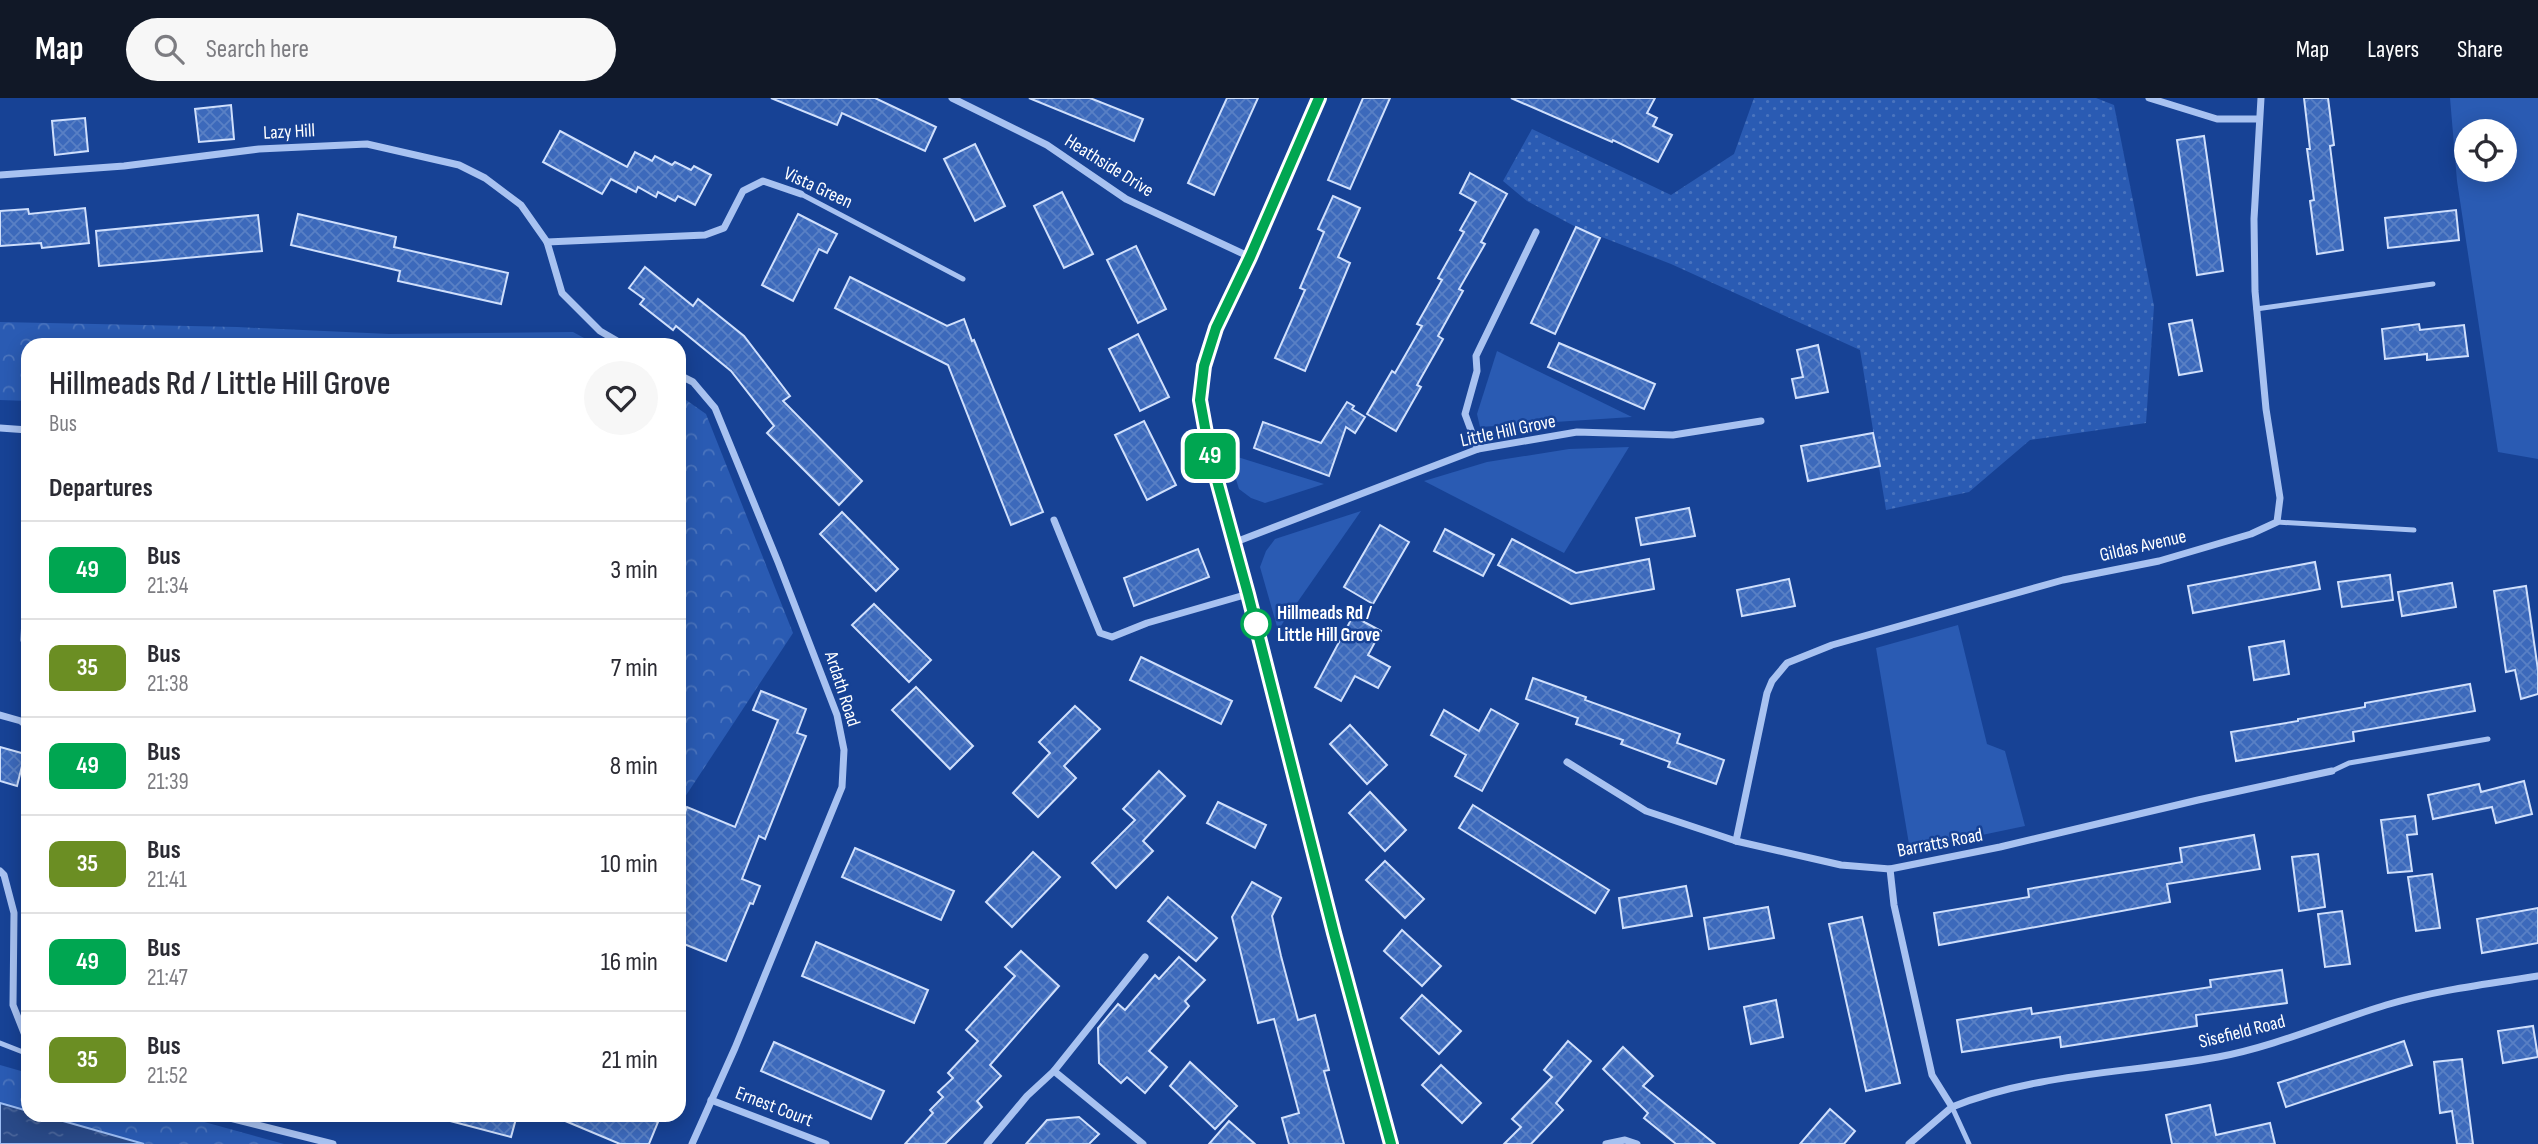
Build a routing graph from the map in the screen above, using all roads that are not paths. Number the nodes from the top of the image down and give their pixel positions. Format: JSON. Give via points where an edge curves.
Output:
{"nodes":[{"id":1,"x":952,"y":98,"type":"edge"},
{"id":2,"x":1319,"y":98,"type":"edge"},
{"id":3,"x":2149,"y":98,"type":"edge"},
{"id":4,"x":2261,"y":98,"type":"edge"},
{"id":5,"x":2259,"y":120,"type":"junction"},
{"id":6,"x":0,"y":175,"type":"edge"},
{"id":7,"x":801,"y":194,"type":"joint"},
{"id":8,"x":1536,"y":232,"type":"dead end"},
{"id":9,"x":547,"y":242,"type":"junction"},
{"id":10,"x":1250,"y":257,"type":"junction"},
{"id":11,"x":963,"y":279,"type":"dead end"},
{"id":12,"x":2433,"y":284,"type":"dead end"},
{"id":13,"x":2256,"y":309,"type":"junction"},
{"id":14,"x":612,"y":338,"type":"edge"},
{"id":15,"x":686,"y":378,"type":"edge"},
{"id":16,"x":1761,"y":421,"type":"dead end"},
{"id":17,"x":0,"y":428,"type":"edge"},
{"id":18,"x":21,"y":430,"type":"edge"},
{"id":19,"x":1478,"y":449,"type":"junction"},
{"id":20,"x":1054,"y":520,"type":"dead end"},
{"id":21,"x":2277,"y":522,"type":"junction"},
{"id":22,"x":2414,"y":530,"type":"dead end"},
{"id":23,"x":1233,"y":543,"type":"junction"},
{"id":24,"x":1248,"y":594,"type":"junction"},
{"id":25,"x":0,"y":715,"type":"edge"},
{"id":26,"x":21,"y":721,"type":"edge"},
{"id":27,"x":2488,"y":739,"type":"dead end"},
{"id":28,"x":1567,"y":762,"type":"dead end"},
{"id":29,"x":2332,"y":771,"type":"joint"},
{"id":30,"x":1737,"y":841,"type":"junction"},
{"id":31,"x":1890,"y":869,"type":"junction"},
{"id":32,"x":0,"y":871,"type":"edge"},
{"id":33,"x":1145,"y":957,"type":"dead end"},
{"id":34,"x":2538,"y":976,"type":"edge"},
{"id":35,"x":21,"y":1025,"type":"edge"},
{"id":36,"x":0,"y":1043,"type":"edge"},
{"id":37,"x":21,"y":1051,"type":"edge"},
{"id":38,"x":1054,"y":1071,"type":"junction"},
{"id":39,"x":711,"y":1100,"type":"junction"},
{"id":40,"x":1952,"y":1107,"type":"junction"},
{"id":41,"x":246,"y":1122,"type":"edge"},
{"id":42,"x":333,"y":1144,"type":"edge"},
{"id":43,"x":692,"y":1144,"type":"edge"},
{"id":44,"x":825,"y":1144,"type":"edge"},
{"id":45,"x":987,"y":1144,"type":"edge"},
{"id":46,"x":1143,"y":1144,"type":"edge"},
{"id":47,"x":1391,"y":1144,"type":"edge"},
{"id":48,"x":1606,"y":1144,"type":"edge"},
{"id":49,"x":1637,"y":1144,"type":"edge"},
{"id":50,"x":1909,"y":1144,"type":"edge"},
{"id":51,"x":1969,"y":1144,"type":"edge"}],
"edges":[{"from":1,"to":10,"type":"street","name":"Heathside Drive","via":[[1047,145],[1126,199]]},
{"from":2,"to":10,"type":"street"},
{"from":3,"to":5,"type":"street","via":[[2217,119]]},
{"from":4,"to":5,"type":"street"},
{"from":5,"to":13,"type":"street"},
{"from":6,"to":9,"type":"street","name":"Lazy Hill","via":[[259,149],[367,144],[459,165],[485,178],[521,205]]},
{"from":7,"to":9,"type":"street","name":"Vista Green","via":[[763,181],[743,191],[724,228],[705,235]]},
{"from":7,"to":11,"type":"lane","name":"Vista Green"},
{"from":8,"to":19,"type":"street","via":[[1476,356],[1477,371],[1465,414]]},
{"from":9,"to":14,"type":"street","via":[[562,293]]},
{"from":10,"to":23,"type":"street","via":[[1216,328],[1200,400]]},
{"from":12,"to":13,"type":"lane"},
{"from":13,"to":21,"type":"street","via":[[2280,498]]},
{"from":15,"to":39,"type":"street","name":"Ardath Road","via":[[715,408],[817,659],[844,750],[842,787]]},
{"from":16,"to":19,"type":"street","name":"Little Hill Grove","via":[[1674,435],[1577,432]]},
{"from":17,"to":18,"type":"street"},
{"from":19,"to":23,"type":"street","name":"Little Hill Grove"},
{"from":20,"to":24,"type":"street","via":[[1100,633],[1112,637]]},
{"from":21,"to":22,"type":"lane"},
{"from":21,"to":30,"type":"street","name":"Gildas Avenue","via":[[2158,561],[2063,580],[1918,619],[1787,663],[1767,693]]},
{"from":23,"to":24,"type":"street"},
{"from":24,"to":47,"type":"street"},
{"from":25,"to":26,"type":"street"},
{"from":27,"to":29,"type":"lane","via":[[2349,763]]},
{"from":28,"to":30,"type":"street","name":"Barratts Road","via":[[1646,811]]},
{"from":29,"to":31,"type":"street","name":"Barratts Road"},
{"from":30,"to":31,"type":"street","name":"Barratts Road","via":[[1796,857]]},
{"from":31,"to":40,"type":"street","via":[[1932,1075]]},
{"from":32,"to":35,"type":"street","via":[[14,913],[13,1005]]},
{"from":33,"to":38,"type":"street"},
{"from":34,"to":40,"type":"street","name":"Sisefield Road","via":[[2388,1004],[2220,1056],[2030,1084]]},
{"from":36,"to":37,"type":"lane"},
{"from":38,"to":45,"type":"street"},
{"from":38,"to":46,"type":"street"},
{"from":39,"to":43,"type":"street","name":"Ardath Road"},
{"from":39,"to":44,"type":"street","name":"Ernest Court"},
{"from":40,"to":50,"type":"street","name":"Sisefield Road"},
{"from":40,"to":51,"type":"lane"},
{"from":41,"to":42,"type":"street"},
{"from":48,"to":49,"type":"street","via":[[1625,1140]]}]}
